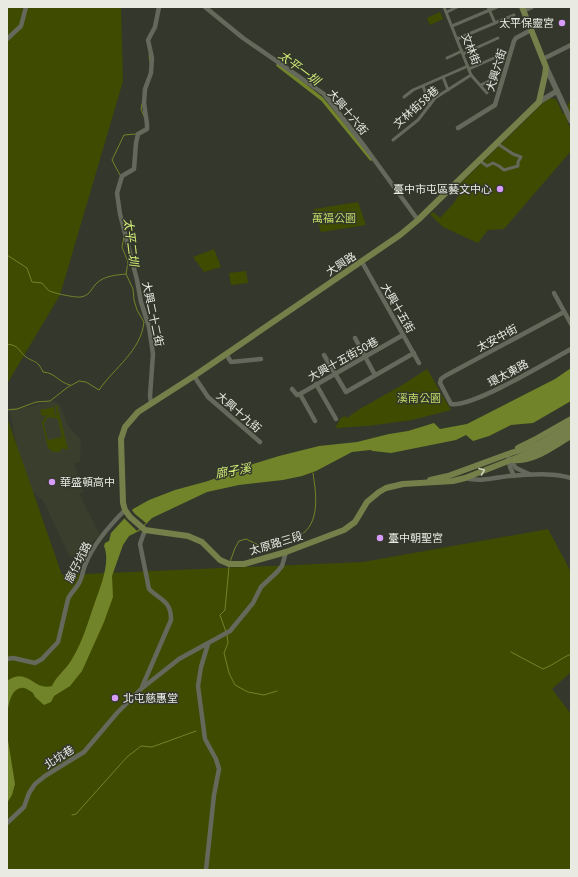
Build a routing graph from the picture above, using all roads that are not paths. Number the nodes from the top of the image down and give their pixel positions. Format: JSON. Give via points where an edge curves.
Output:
{"nodes":[{"id":1,"x":26,"y":7,"type":"edge"},
{"id":2,"x":159,"y":7,"type":"edge"},
{"id":3,"x":205,"y":7,"type":"edge"},
{"id":4,"x":444,"y":7,"type":"edge"},
{"id":5,"x":457,"y":7,"type":"edge"},
{"id":6,"x":498,"y":7,"type":"edge"},
{"id":7,"x":532,"y":7,"type":"edge"},
{"id":8,"x":489,"y":9,"type":"edge"},
{"id":9,"x":523,"y":9,"type":"edge"},
{"id":10,"x":447,"y":12,"type":"junction"},
{"id":11,"x":514,"y":15,"type":"dead end"},
{"id":12,"x":495,"y":23,"type":"junction"},
{"id":13,"x":452,"y":26,"type":"junction"},
{"id":14,"x":531,"y":30,"type":"junction"},
{"id":15,"x":498,"y":38,"type":"dead end"},
{"id":16,"x":7,"y":39,"type":"edge"},
{"id":17,"x":457,"y":39,"type":"junction"},
{"id":18,"x":571,"y":45,"type":"edge"},
{"id":19,"x":463,"y":52,"type":"junction"},
{"id":20,"x":447,"y":58,"type":"dead end"},
{"id":21,"x":494,"y":58,"type":"dead end"},
{"id":22,"x":543,"y":59,"type":"junction"},
{"id":23,"x":546,"y":67,"type":"junction"},
{"id":24,"x":468,"y":68,"type":"junction"},
{"id":25,"x":471,"y":75,"type":"junction"},
{"id":26,"x":443,"y":77,"type":"junction"},
{"id":27,"x":495,"y":78,"type":"dead end"},
{"id":28,"x":481,"y":85,"type":"junction"},
{"id":29,"x":423,"y":86,"type":"junction"},
{"id":30,"x":448,"y":90,"type":"junction"},
{"id":31,"x":557,"y":91,"type":"junction"},
{"id":32,"x":487,"y":93,"type":"dead end"},
{"id":33,"x":404,"y":97,"type":"dead end"},
{"id":34,"x":539,"y":102,"type":"junction"},
{"id":35,"x":430,"y":105,"type":"junction"},
{"id":36,"x":571,"y":121,"type":"edge"},
{"id":37,"x":458,"y":128,"type":"dead end"},
{"id":38,"x":393,"y":140,"type":"dead end"},
{"id":39,"x":504,"y":170,"type":"joint"},
{"id":40,"x":418,"y":220,"type":"junction"},
{"id":41,"x":362,"y":262,"type":"junction"},
{"id":42,"x":554,"y":293,"type":"dead end"},
{"id":43,"x":564,"y":312,"type":"junction"},
{"id":44,"x":571,"y":324,"type":"edge"},
{"id":45,"x":403,"y":335,"type":"junction"},
{"id":46,"x":355,"y":338,"type":"dead end"},
{"id":47,"x":571,"y":349,"type":"edge"},
{"id":48,"x":414,"y":353,"type":"junction"},
{"id":49,"x":226,"y":354,"type":"junction"},
{"id":50,"x":324,"y":355,"type":"dead end"},
{"id":51,"x":365,"y":357,"type":"junction"},
{"id":52,"x":261,"y":359,"type":"dead end"},
{"id":53,"x":419,"y":363,"type":"dead end"},
{"id":54,"x":335,"y":374,"type":"junction"},
{"id":55,"x":374,"y":375,"type":"junction"},
{"id":56,"x":194,"y":376,"type":"junction"},
{"id":57,"x":316,"y":384,"type":"junction"},
{"id":58,"x":292,"y":390,"type":"dead end"},
{"id":59,"x":300,"y":394,"type":"junction"},
{"id":60,"x":151,"y":403,"type":"junction"},
{"id":61,"x":451,"y":404,"type":"joint"},
{"id":62,"x":336,"y":419,"type":"dead end"},
{"id":63,"x":571,"y":419,"type":"edge"},
{"id":64,"x":315,"y":421,"type":"dead end"},
{"id":65,"x":571,"y":425,"type":"edge"},
{"id":66,"x":571,"y":431,"type":"edge"},
{"id":67,"x":571,"y":436,"type":"edge"},
{"id":68,"x":260,"y":442,"type":"dead end"},
{"id":69,"x":508,"y":454,"type":"junction"},
{"id":70,"x":510,"y":460,"type":"junction"},
{"id":71,"x":531,"y":475,"type":"junction"},
{"id":72,"x":514,"y":476,"type":"junction"},
{"id":73,"x":465,"y":478,"type":"junction"},
{"id":74,"x":571,"y":478,"type":"edge"},
{"id":75,"x":403,"y":484,"type":"junction"},
{"id":76,"x":126,"y":511,"type":"junction"},
{"id":77,"x":144,"y":529,"type":"junction"},
{"id":78,"x":286,"y":552,"type":"junction"},
{"id":79,"x":208,"y":644,"type":"junction"},
{"id":80,"x":7,"y":659,"type":"edge"},
{"id":81,"x":141,"y":689,"type":"junction"},
{"id":82,"x":7,"y":823,"type":"edge"},
{"id":83,"x":206,"y":870,"type":"edge"}],
"edges":[{"from":1,"to":16,"type":"street","via":[[21,26]]},
{"from":2,"to":60,"type":"street","name":"大興二十二街","via":[[155,27],[148,40],[152,58],[144,103],[147,129],[138,134],[134,169],[122,176],[117,193],[149,327],[153,354]]},
{"from":3,"to":40,"type":"street","name":"大興十六街","via":[[243,38],[324,94]]},
{"from":4,"to":10,"type":"street","name":"文林街"},
{"from":5,"to":10,"type":"street"},
{"from":6,"to":8,"type":"street"},
{"from":7,"to":9,"type":"street"},
{"from":8,"to":12,"type":"street"},
{"from":8,"to":13,"type":"street"},
{"from":9,"to":14,"type":"main road"},
{"from":10,"to":13,"type":"street","name":"文林街"},
{"from":11,"to":12,"type":"street"},
{"from":12,"to":17,"type":"street"},
{"from":13,"to":17,"type":"street","name":"文林街"},
{"from":14,"to":22,"type":"main road"},
{"from":14,"to":37,"type":"street","name":"大興六街","via":[[514,41],[495,105]]},
{"from":15,"to":19,"type":"street"},
{"from":17,"to":19,"type":"street","name":"文林街"},
{"from":18,"to":22,"type":"street"},
{"from":19,"to":20,"type":"street"},
{"from":19,"to":24,"type":"street","name":"文林街"},
{"from":21,"to":24,"type":"street"},
{"from":22,"to":23,"type":"main road"},
{"from":23,"to":31,"type":"street"},
{"from":23,"to":34,"type":"main road"},
{"from":24,"to":25,"type":"street","name":"文林街"},
{"from":24,"to":26,"type":"street"},
{"from":25,"to":28,"type":"street","name":"文林街"},
{"from":25,"to":30,"type":"street","name":"文林街58巷"},
{"from":26,"to":29,"type":"street"},
{"from":26,"to":30,"type":"street"},
{"from":27,"to":28,"type":"street"},
{"from":28,"to":32,"type":"street","name":"文林街"},
{"from":29,"to":33,"type":"street"},
{"from":29,"to":35,"type":"street"},
{"from":30,"to":35,"type":"street","name":"文林街58巷","via":[[435,98]]},
{"from":31,"to":34,"type":"street"},
{"from":31,"to":36,"type":"street"},
{"from":34,"to":40,"type":"main road","name":"大興路"},
{"from":35,"to":38,"type":"street","name":"文林街58巷","via":[[418,120]]},
{"from":39,"to":39,"type":"street","via":[[493,164],[487,166],[480,161],[498,144],[521,157],[518,166]]},
{"from":40,"to":41,"type":"main road","name":"大興路"},
{"from":41,"to":45,"type":"street","name":"大興十五街"},
{"from":41,"to":49,"type":"main road","name":"大興路"},
{"from":42,"to":43,"type":"street"},
{"from":43,"to":44,"type":"street"},
{"from":43,"to":61,"type":"street","name":"太安中街","via":[[445,376],[440,381]]},
{"from":45,"to":48,"type":"street","name":"大興十五街"},
{"from":45,"to":51,"type":"street","name":"大興十五街50巷"},
{"from":46,"to":51,"type":"street"},
{"from":47,"to":61,"type":"street","name":"環太東路","via":[[486,395]]},
{"from":48,"to":53,"type":"street","name":"大興十五街"},
{"from":48,"to":55,"type":"street"},
{"from":49,"to":52,"type":"street","via":[[231,362]]},
{"from":49,"to":56,"type":"main road","name":"大興路"},
{"from":50,"to":54,"type":"street"},
{"from":51,"to":54,"type":"street","name":"大興十五街50巷"},
{"from":51,"to":55,"type":"street"},
{"from":54,"to":55,"type":"street","via":[[346,392]]},
{"from":54,"to":57,"type":"street","name":"大興十五街50巷"},
{"from":56,"to":60,"type":"main road","name":"大興路"},
{"from":56,"to":68,"type":"street","name":"大興十九街","via":[[208,397]]},
{"from":57,"to":59,"type":"street","name":"大興十五街50巷"},
{"from":57,"to":62,"type":"street"},
{"from":58,"to":59,"type":"street","name":"大興十五街50巷","via":[[297,395]]},
{"from":59,"to":64,"type":"street"},
{"from":60,"to":76,"type":"main road","name":"大興路","via":[[135,414],[125,427],[121,439],[123,503]]},
{"from":63,"to":69,"type":"main road","name":"太原路三段"},
{"from":65,"to":69,"type":"main road","name":"太原路三段","via":[[537,445]]},
{"from":66,"to":70,"type":"main road","name":"太原路三段","via":[[539,449]]},
{"from":67,"to":70,"type":"main road","name":"太原路三段","via":[[532,458],[522,461]]},
{"from":69,"to":70,"type":"street"},
{"from":69,"to":75,"type":"main road","name":"太原路三段","via":[[448,476]]},
{"from":70,"to":71,"type":"street","via":[[516,468]]},
{"from":70,"to":72,"type":"street"},
{"from":73,"to":70,"type":"main road","name":"太原路三段","one_way":true},
{"from":71,"to":72,"type":"street"},
{"from":71,"to":74,"type":"street","via":[[558,475]]},
{"from":72,"to":73,"type":"street","via":[[483,480]]},
{"from":73,"to":75,"type":"main road","name":"太原路三段"},
{"from":75,"to":78,"type":"main road","name":"太原路三段","via":[[379,492],[367,502],[348,528]]},
{"from":76,"to":77,"type":"main road"},
{"from":76,"to":80,"type":"street","name":"廍仔坑路","via":[[112,523],[91,552],[80,583],[70,593],[60,636],[54,647],[35,663]]},
{"from":77,"to":78,"type":"main road","name":"太原路三段","via":[[188,536],[202,542],[220,560],[230,564],[244,564]]},
{"from":77,"to":81,"type":"street","name":"北坑巷","via":[[140,544],[149,589],[168,605],[171,620]]},
{"from":78,"to":79,"type":"street","name":"北坑巷","via":[[282,566],[260,586],[253,603],[243,615],[230,630]]},
{"from":79,"to":81,"type":"street","name":"北坑巷","via":[[179,659]]},
{"from":79,"to":83,"type":"street","via":[[198,686],[204,739],[219,769]]},
{"from":81,"to":82,"type":"street","name":"北坑巷","via":[[84,752],[35,784],[24,807]]}]}
